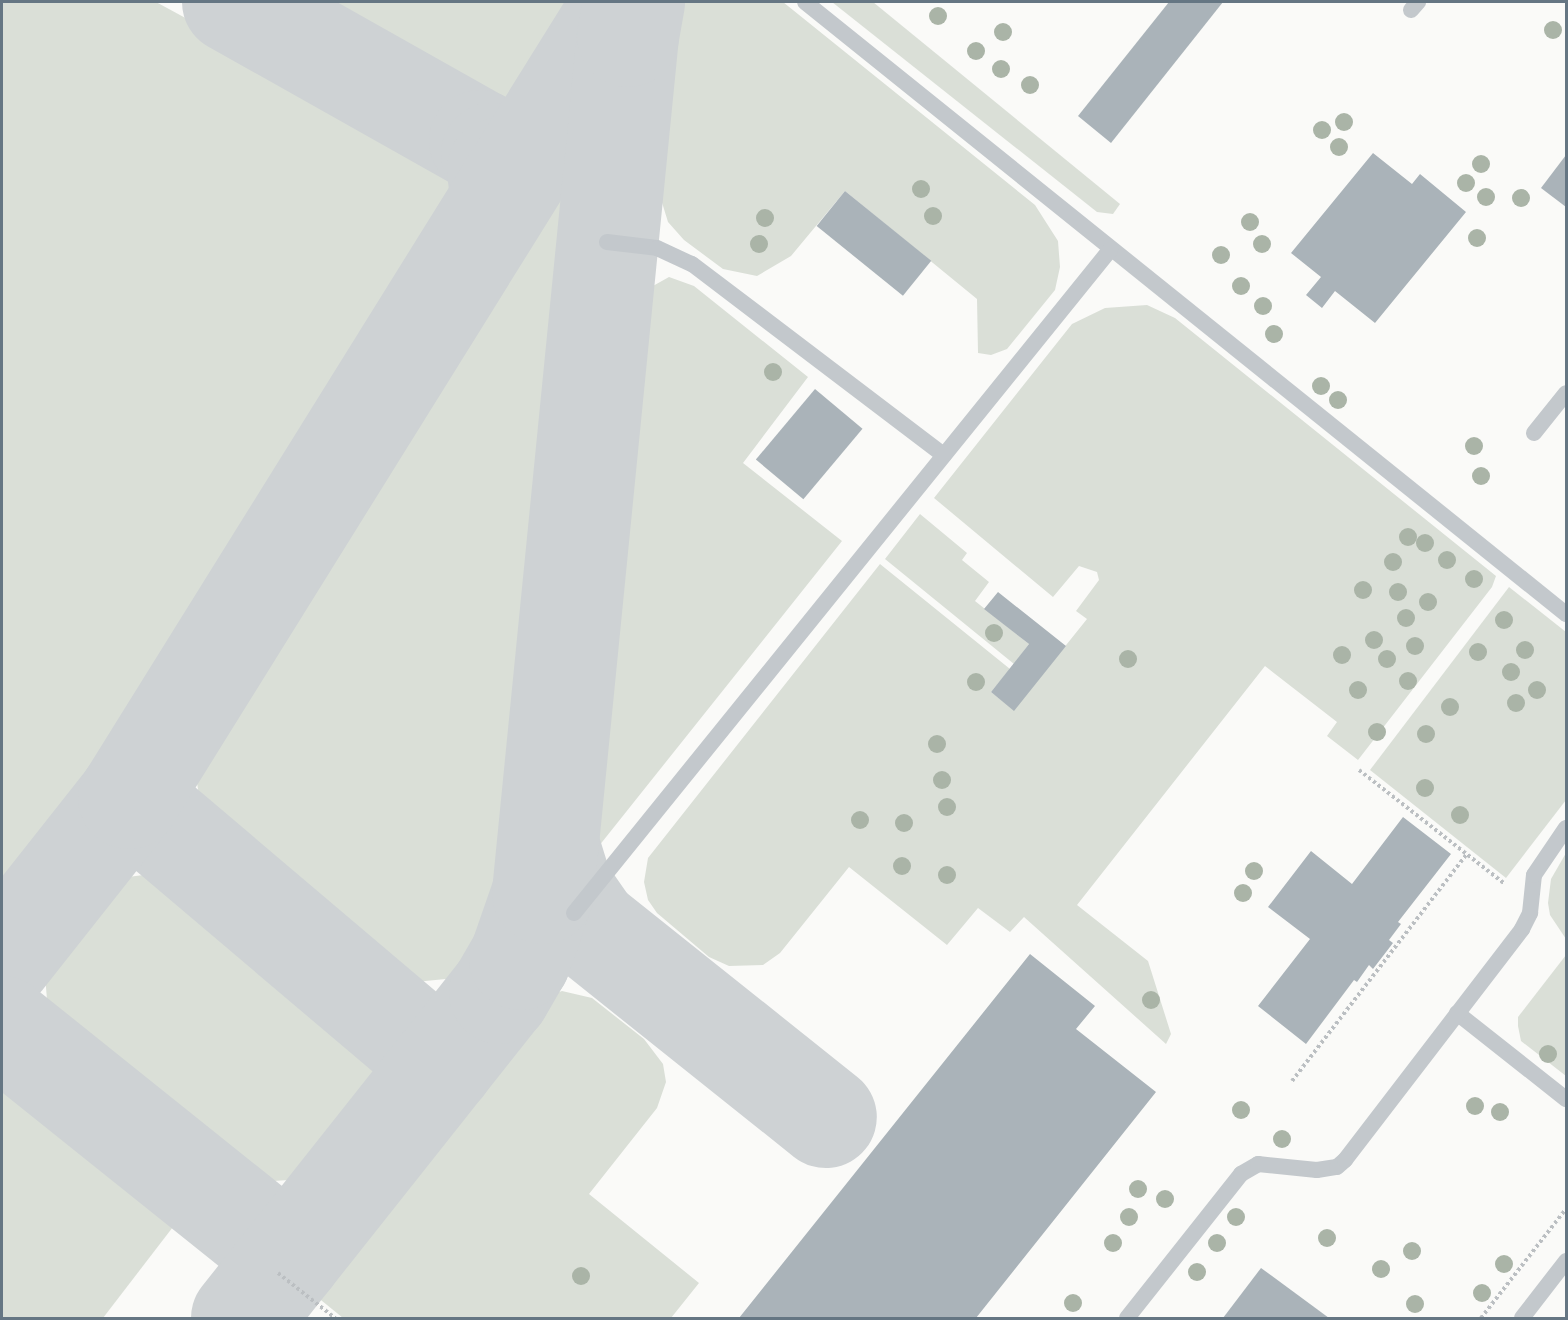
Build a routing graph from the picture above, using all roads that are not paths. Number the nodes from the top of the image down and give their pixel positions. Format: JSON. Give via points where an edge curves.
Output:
{"nodes":[{"id":1,"x":806,"y":2,"type":"edge"},
{"id":2,"x":607,"y":242,"type":"dead end"},
{"id":3,"x":1110,"y":250,"type":"junction"},
{"id":4,"x":1566,"y":393,"type":"edge"},
{"id":5,"x":1534,"y":433,"type":"dead end"},
{"id":6,"x":944,"y":455,"type":"junction"},
{"id":7,"x":1566,"y":614,"type":"edge"},
{"id":8,"x":1566,"y":828,"type":"edge"},
{"id":9,"x":574,"y":913,"type":"dead end"},
{"id":10,"x":1457,"y":1013,"type":"junction"},
{"id":11,"x":1566,"y":1099,"type":"edge"},
{"id":12,"x":1566,"y":1261,"type":"edge"},
{"id":13,"x":1127,"y":1318,"type":"edge"},
{"id":14,"x":1522,"y":1318,"type":"edge"}],
"edges":[{"from":1,"to":3,"type":"lane"},
{"from":2,"to":6,"type":"lane","via":[[657,248],[692,264]]},
{"from":3,"to":6,"type":"lane"},
{"from":3,"to":7,"type":"lane"},
{"from":4,"to":5,"type":"lane"},
{"from":6,"to":9,"type":"lane"},
{"from":8,"to":10,"type":"lane","via":[[1534,875],[1531,904],[1522,929]]},
{"from":10,"to":11,"type":"lane"},
{"from":10,"to":13,"type":"lane","via":[[1345,1160],[1328,1170],[1258,1164],[1241,1174]]},
{"from":12,"to":14,"type":"lane"}]}
